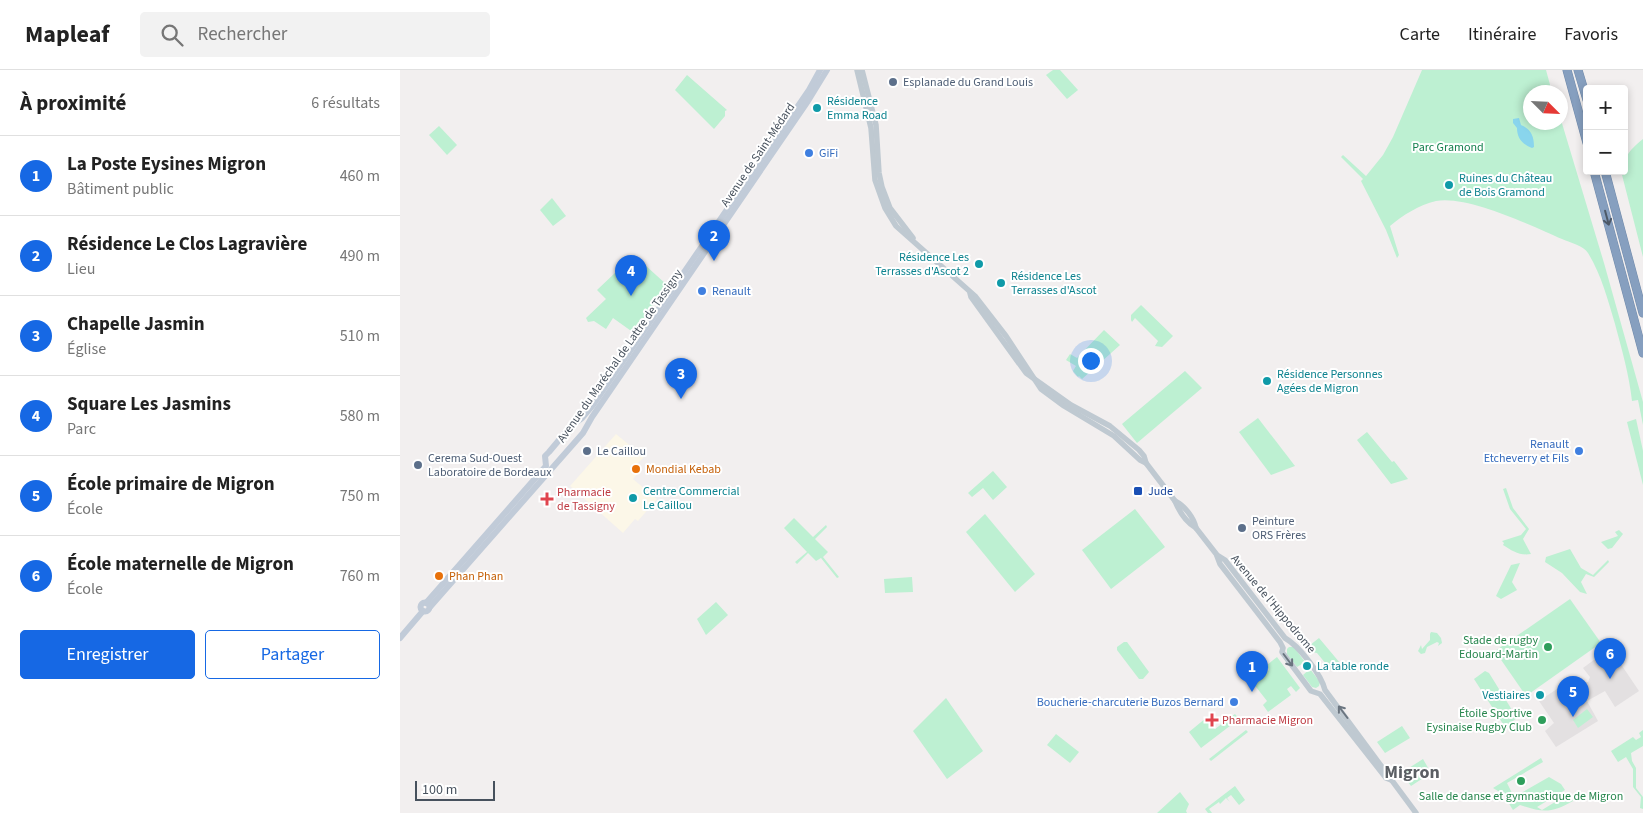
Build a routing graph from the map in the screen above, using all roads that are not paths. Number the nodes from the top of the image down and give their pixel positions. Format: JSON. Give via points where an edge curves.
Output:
{"nodes":[{"id":1,"x":820,"y":70,"type":"edge"},
{"id":2,"x":826,"y":70,"type":"edge"},
{"id":3,"x":857,"y":70,"type":"edge"},
{"id":4,"x":862,"y":70,"type":"edge"},
{"id":5,"x":1567,"y":70,"type":"edge"},
{"id":6,"x":1578,"y":70,"type":"edge"},
{"id":7,"x":1583,"y":87,"type":"edge"},
{"id":8,"x":1583,"y":130,"type":"edge"},
{"id":9,"x":1595,"y":175,"type":"edge"},
{"id":10,"x":1606,"y":175,"type":"edge"},
{"id":11,"x":916,"y":242,"type":"junction"},
{"id":12,"x":704,"y":250,"type":"junction"},
{"id":13,"x":675,"y":291,"type":"junction"},
{"id":14,"x":1643,"y":313,"type":"edge"},
{"id":15,"x":1643,"y":353,"type":"edge"},
{"id":16,"x":547,"y":469,"type":"junction"},
{"id":17,"x":1217,"y":555,"type":"junction"},
{"id":18,"x":400,"y":638,"type":"edge"},
{"id":19,"x":1391,"y":780,"type":"junction"},
{"id":20,"x":1416,"y":813,"type":"edge"}],
"edges":[{"from":1,"to":12,"type":"main road","name":"Avenue de Saint-Médard"},
{"from":2,"to":12,"type":"main road","name":"Avenue de Saint-Médard"},
{"from":3,"to":11,"type":"street","via":[[870,123],[878,190],[896,226]]},
{"from":4,"to":11,"type":"street","via":[[876,125],[882,187],[890,208]]},
{"from":5,"to":8,"type":"highway"},
{"from":6,"to":7,"type":"highway"},
{"from":9,"to":15,"type":"highway","one_way":true},
{"from":10,"to":14,"type":"highway"},
{"from":11,"to":17,"type":"street","via":[[970,293],[1026,373],[1071,405],[1110,426],[1139,450]]},
{"from":12,"to":13,"type":"main road","name":"Avenue du Maréchal de Lattre de Tassigny"},
{"from":13,"to":16,"type":"main road","name":"Avenue du Maréchal de Lattre de Tassigny","via":[[583,433]]},
{"from":13,"to":16,"type":"main road","name":"Avenue du Maréchal de Lattre de Tassigny","via":[[593,405],[545,456]]},
{"from":16,"to":18,"type":"main road","name":"Avenue du Maréchal de Lattre de Tassigny","via":[[428,605],[421,606],[423,611]]},
{"from":19,"to":17,"type":"street","name":"Avenue de l'Hippodrome","one_way":true,"via":[[1294,643],[1285,638],[1225,560]]},
{"from":17,"to":19,"type":"street","name":"Avenue de l'Hippodrome","one_way":true,"via":[[1220,564],[1280,642],[1282,652],[1311,690],[1320,694],[1381,773]]},
{"from":19,"to":20,"type":"street","name":"Avenue de l'Hippodrome"}]}
